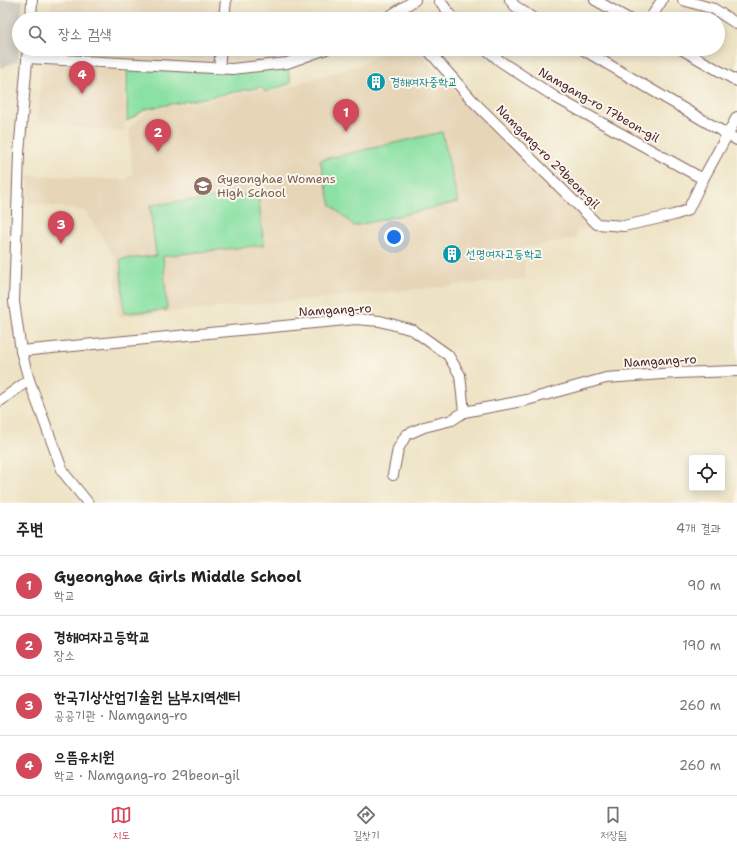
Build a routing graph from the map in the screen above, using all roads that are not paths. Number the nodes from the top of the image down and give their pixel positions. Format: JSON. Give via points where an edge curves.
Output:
{"nodes":[{"id":1,"x":32,"y":0,"type":"edge"},
{"id":2,"x":226,"y":0,"type":"edge"},
{"id":3,"x":415,"y":0,"type":"edge"},
{"id":4,"x":439,"y":0,"type":"edge"},
{"id":5,"x":510,"y":0,"type":"edge"},
{"id":6,"x":595,"y":0,"type":"edge"},
{"id":7,"x":662,"y":0,"type":"edge"},
{"id":8,"x":683,"y":0,"type":"edge"},
{"id":9,"x":31,"y":12,"type":"edge"},
{"id":10,"x":225,"y":12,"type":"edge"},
{"id":11,"x":404,"y":12,"type":"edge"},
{"id":12,"x":448,"y":12,"type":"edge"},
{"id":13,"x":524,"y":12,"type":"edge"},
{"id":14,"x":616,"y":12,"type":"edge"},
{"id":15,"x":654,"y":12,"type":"edge"},
{"id":16,"x":719,"y":12,"type":"edge"},
{"id":17,"x":725,"y":16,"type":"edge"},
{"id":18,"x":737,"y":24,"type":"edge"},
{"id":19,"x":28,"y":56,"type":"edge"},
{"id":20,"x":66,"y":56,"type":"edge"},
{"id":21,"x":220,"y":56,"type":"edge"},
{"id":22,"x":308,"y":56,"type":"edge"},
{"id":23,"x":433,"y":56,"type":"edge"},
{"id":24,"x":494,"y":56,"type":"edge"},
{"id":25,"x":594,"y":56,"type":"edge"},
{"id":26,"x":693,"y":56,"type":"edge"},
{"id":27,"x":219,"y":68,"type":"junction"},
{"id":28,"x":737,"y":81,"type":"edge"},
{"id":29,"x":737,"y":117,"type":"edge"},
{"id":30,"x":727,"y":134,"type":"junction"},
{"id":31,"x":737,"y":140,"type":"edge"},
{"id":32,"x":703,"y":179,"type":"junction"},
{"id":33,"x":21,"y":351,"type":"junction"},
{"id":34,"x":737,"y":371,"type":"edge"},
{"id":35,"x":28,"y":376,"type":"junction"},
{"id":36,"x":0,"y":401,"type":"edge"},
{"id":37,"x":464,"y":412,"type":"junction"},
{"id":38,"x":393,"y":475,"type":"dead end"},
{"id":39,"x":88,"y":503,"type":"edge"}],
"edges":[{"from":1,"to":9,"type":"street"},
{"from":2,"to":10,"type":"street"},
{"from":3,"to":11,"type":"street"},
{"from":4,"to":12,"type":"street"},
{"from":5,"to":13,"type":"street"},
{"from":6,"to":14,"type":"street"},
{"from":7,"to":15,"type":"street"},
{"from":8,"to":16,"type":"street"},
{"from":17,"to":18,"type":"street"},
{"from":19,"to":33,"type":"street","via":[[19,153],[14,302]]},
{"from":20,"to":27,"type":"street"},
{"from":21,"to":27,"type":"street"},
{"from":22,"to":27,"type":"street","via":[[287,64]]},
{"from":23,"to":32,"type":"street","name":"Namgang-ro 29beon-gil","via":[[473,101],[597,224],[624,226],[688,210]]},
{"from":24,"to":32,"type":"street","name":"Namgang-ro 17beon-gil","via":[[554,97]]},
{"from":25,"to":30,"type":"street"},
{"from":26,"to":28,"type":"street"},
{"from":29,"to":30,"type":"street"},
{"from":30,"to":31,"type":"street"},
{"from":30,"to":32,"type":"street"},
{"from":33,"to":35,"type":"street"},
{"from":33,"to":37,"type":"street","name":"Namgang-ro","via":[[356,319],[380,321],[413,330],[448,355],[460,375]]},
{"from":34,"to":37,"type":"street","name":"Namgang-ro","via":[[606,378],[527,400]]},
{"from":35,"to":36,"type":"street"},
{"from":35,"to":39,"type":"street","via":[[63,472]]},
{"from":37,"to":38,"type":"street","via":[[452,420],[406,435],[398,448]]}]}
